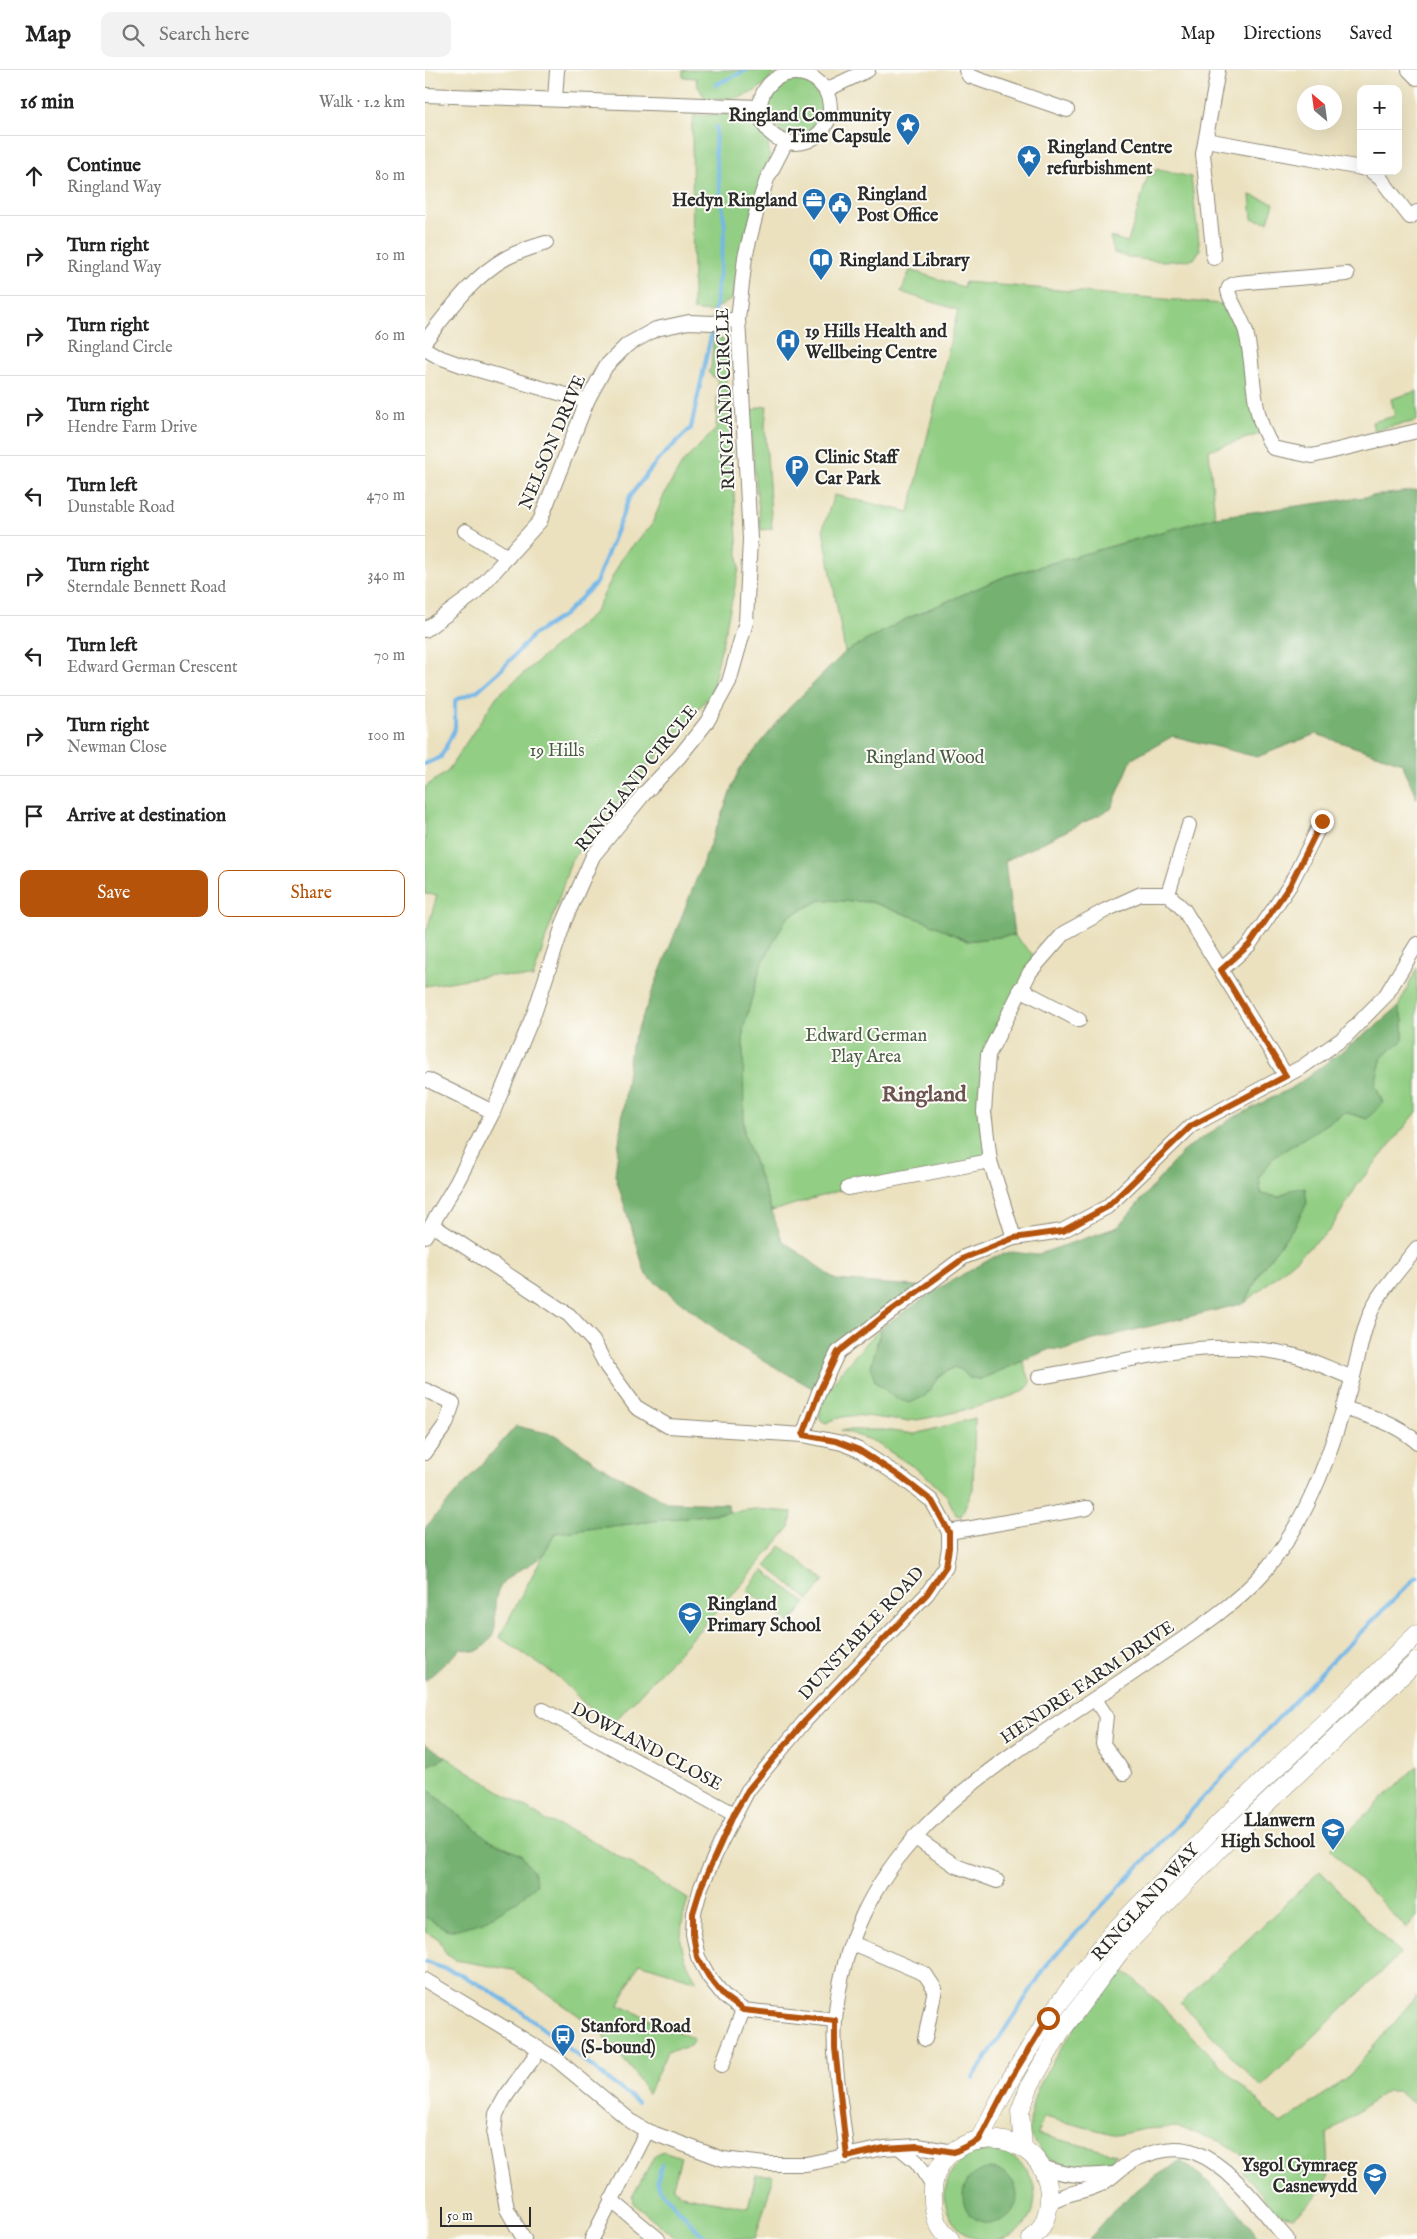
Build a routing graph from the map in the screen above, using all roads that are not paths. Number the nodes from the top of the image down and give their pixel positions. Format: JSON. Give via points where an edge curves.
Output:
{"nodes":[{"id":1,"x":557,"y":70,"type":"edge"},
{"id":2,"x":868,"y":70,"type":"edge"},
{"id":3,"x":967,"y":70,"type":"edge"},
{"id":4,"x":1218,"y":70,"type":"edge"},
{"id":5,"x":1409,"y":70,"type":"edge"},
{"id":6,"x":795,"y":71,"type":"edge"},
{"id":7,"x":1417,"y":78,"type":"edge"},
{"id":8,"x":826,"y":90,"type":"junction"},
{"id":9,"x":425,"y":95,"type":"edge"},
{"id":10,"x":555,"y":99,"type":"junction"},
{"id":11,"x":760,"y":107,"type":"junction"},
{"id":12,"x":1067,"y":110,"type":"dead end"},
{"id":13,"x":1205,"y":140,"type":"junction"},
{"id":14,"x":786,"y":142,"type":"junction"},
{"id":15,"x":1357,"y":167,"type":"edge"},
{"id":16,"x":1376,"y":175,"type":"edge"},
{"id":17,"x":1413,"y":215,"type":"edge"},
{"id":18,"x":546,"y":243,"type":"dead end"},
{"id":19,"x":1215,"y":258,"type":"dead end"},
{"id":20,"x":1347,"y":274,"type":"dead end"},
{"id":21,"x":738,"y":319,"type":"junction"},
{"id":22,"x":425,"y":341,"type":"edge"},
{"id":23,"x":425,"y":349,"type":"edge"},
{"id":24,"x":587,"y":400,"type":"junction"},
{"id":25,"x":1417,"y":431,"type":"edge"},
{"id":26,"x":465,"y":531,"type":"dead end"},
{"id":27,"x":508,"y":557,"type":"junction"},
{"id":28,"x":425,"y":630,"type":"edge"},
{"id":29,"x":1322,"y":821,"type":"dead end"},
{"id":30,"x":1189,"y":825,"type":"dead end"},
{"id":31,"x":1168,"y":894,"type":"junction"},
{"id":32,"x":1417,"y":944,"type":"edge"},
{"id":33,"x":1221,"y":970,"type":"junction"},
{"id":34,"x":1020,"y":989,"type":"junction"},
{"id":35,"x":1079,"y":1020,"type":"dead end"},
{"id":36,"x":1286,"y":1076,"type":"junction"},
{"id":37,"x":427,"y":1080,"type":"dead end"},
{"id":38,"x":493,"y":1112,"type":"junction"},
{"id":39,"x":990,"y":1162,"type":"junction"},
{"id":40,"x":848,"y":1188,"type":"dead end"},
{"id":41,"x":429,"y":1230,"type":"edge"},
{"id":42,"x":1014,"y":1238,"type":"junction"},
{"id":43,"x":1417,"y":1248,"type":"edge"},
{"id":44,"x":1039,"y":1378,"type":"dead end"},
{"id":45,"x":1353,"y":1378,"type":"junction"},
{"id":46,"x":425,"y":1390,"type":"edge"},
{"id":47,"x":1343,"y":1408,"type":"junction"},
{"id":48,"x":803,"y":1435,"type":"junction"},
{"id":49,"x":1417,"y":1442,"type":"edge"},
{"id":50,"x":425,"y":1453,"type":"edge"},
{"id":51,"x":1087,"y":1508,"type":"dead end"},
{"id":52,"x":949,"y":1532,"type":"junction"},
{"id":53,"x":1417,"y":1634,"type":"edge"},
{"id":54,"x":1417,"y":1661,"type":"edge"},
{"id":55,"x":1095,"y":1699,"type":"junction"},
{"id":56,"x":543,"y":1710,"type":"dead end"},
{"id":57,"x":1124,"y":1773,"type":"dead end"},
{"id":58,"x":734,"y":1814,"type":"junction"},
{"id":59,"x":913,"y":1837,"type":"junction"},
{"id":60,"x":997,"y":1881,"type":"dead end"},
{"id":61,"x":852,"y":1943,"type":"junction"},
{"id":62,"x":425,"y":1980,"type":"edge"},
{"id":63,"x":743,"y":2010,"type":"junction"},
{"id":64,"x":835,"y":2020,"type":"junction"},
{"id":65,"x":925,"y":2039,"type":"dead end"},
{"id":66,"x":540,"y":2049,"type":"junction"},
{"id":67,"x":722,"y":2064,"type":"dead end"},
{"id":68,"x":647,"y":2131,"type":"junction"},
{"id":69,"x":979,"y":2140,"type":"junction"},
{"id":70,"x":899,"y":2147,"type":"junction"},
{"id":71,"x":1023,"y":2148,"type":"junction"},
{"id":72,"x":954,"y":2152,"type":"junction"},
{"id":73,"x":847,"y":2157,"type":"junction"},
{"id":74,"x":1041,"y":2166,"type":"junction"},
{"id":75,"x":1114,"y":2174,"type":"junction"},
{"id":76,"x":933,"y":2186,"type":"junction"},
{"id":77,"x":611,"y":2200,"type":"junction"},
{"id":78,"x":1049,"y":2203,"type":"junction"},
{"id":79,"x":948,"y":2238,"type":"edge"},
{"id":80,"x":524,"y":2239,"type":"edge"},
{"id":81,"x":593,"y":2239,"type":"edge"},
{"id":82,"x":658,"y":2239,"type":"edge"},
{"id":83,"x":1031,"y":2239,"type":"edge"},
{"id":84,"x":1287,"y":2239,"type":"edge"}],
"edges":[{"from":1,"to":10,"type":"street"},
{"from":2,"to":8,"type":"street"},
{"from":3,"to":12,"type":"street","via":[[969,76]]},
{"from":4,"to":13,"type":"street"},
{"from":5,"to":7,"type":"street"},
{"from":6,"to":8,"type":"street","via":[[818,81]]},
{"from":6,"to":11,"type":"street","via":[[771,83],[761,98]]},
{"from":8,"to":14,"type":"street","via":[[830,101],[827,124],[809,140]]},
{"from":9,"to":10,"type":"street"},
{"from":10,"to":11,"type":"street"},
{"from":11,"to":14,"type":"street","via":[[770,133]]},
{"from":13,"to":15,"type":"street"},
{"from":13,"to":19,"type":"street","via":[[1203,154]]},
{"from":14,"to":21,"type":"street","name":"RINGLAND CIRCLE","via":[[767,179],[745,257]]},
{"from":16,"to":17,"type":"street"},
{"from":18,"to":22,"type":"street","via":[[491,267],[464,292]]},
{"from":20,"to":25,"type":"street","via":[[1232,284],[1228,288],[1227,294],[1246,331],[1255,406],[1263,433],[1273,448],[1312,456]]},
{"from":21,"to":24,"type":"street","name":"NELSON DRIVE","via":[[689,322],[656,329],[627,344],[606,366]]},
{"from":21,"to":38,"type":"street","name":"RINGLAND CIRCLE","via":[[750,539],[746,622],[729,682],[707,722],[593,856],[564,922],[535,1011]]},
{"from":23,"to":24,"type":"street","via":[[461,365]]},
{"from":24,"to":27,"type":"street","name":"NELSON DRIVE","via":[[540,521]]},
{"from":26,"to":27,"type":"street"},
{"from":27,"to":28,"type":"street","name":"NELSON DRIVE","via":[[474,594]]},
{"from":29,"to":33,"type":"street","via":[[1290,885],[1249,945]]},
{"from":30,"to":31,"type":"street"},
{"from":31,"to":33,"type":"street","via":[[1184,910]]},
{"from":31,"to":34,"type":"street","via":[[1141,894],[1064,933],[1030,972]]},
{"from":32,"to":36,"type":"street","via":[[1386,995],[1345,1038]]},
{"from":33,"to":36,"type":"street"},
{"from":34,"to":35,"type":"street"},
{"from":34,"to":39,"type":"street","via":[[988,1055],[984,1112]]},
{"from":36,"to":42,"type":"street","via":[[1191,1126],[1107,1207],[1063,1231]]},
{"from":37,"to":38,"type":"street"},
{"from":38,"to":41,"type":"street","name":"RINGLAND CIRCLE"},
{"from":39,"to":40,"type":"street"},
{"from":39,"to":42,"type":"street"},
{"from":41,"to":48,"type":"street","via":[[569,1315],[593,1341],[636,1407],[668,1426]]},
{"from":42,"to":48,"type":"street","via":[[964,1258],[838,1352]]},
{"from":43,"to":45,"type":"street","name":"HENDRE FARM DRIVE","via":[[1377,1299],[1362,1336]]},
{"from":44,"to":45,"type":"street","via":[[1158,1352],[1207,1346],[1251,1348],[1297,1356]]},
{"from":45,"to":47,"type":"street","name":"HENDRE FARM DRIVE"},
{"from":46,"to":50,"type":"street","via":[[453,1403],[445,1424]]},
{"from":47,"to":49,"type":"street","via":[[1382,1420]]},
{"from":47,"to":55,"type":"street","name":"HENDRE FARM DRIVE","via":[[1308,1502],[1285,1543],[1263,1573],[1188,1636]]},
{"from":48,"to":52,"type":"street","via":[[836,1441],[859,1450],[901,1477],[932,1501]]},
{"from":51,"to":52,"type":"street"},
{"from":52,"to":58,"type":"street","name":"DUNSTABLE ROAD","via":[[946,1566],[927,1594],[774,1756]]},
{"from":53,"to":69,"type":"main road","name":"RINGLAND WAY","via":[[1219,1823],[1111,1934],[1048,2018],[1010,2080]]},
{"from":54,"to":71,"type":"main road","name":"RINGLAND WAY","via":[[1229,1839],[1123,1948],[1059,2034],[1030,2085],[1020,2111]]},
{"from":55,"to":57,"type":"street","via":[[1106,1716],[1103,1744]]},
{"from":55,"to":59,"type":"street","name":"HENDRE FARM DRIVE","via":[[957,1796]]},
{"from":56,"to":58,"type":"street","name":"DOWLAND CLOSE"},
{"from":58,"to":63,"type":"street","name":"DUNSTABLE ROAD","via":[[701,1887],[693,1913],[693,1934],[697,1957],[709,1977],[725,1997]]},
{"from":59,"to":60,"type":"street","via":[[956,1866]]},
{"from":59,"to":61,"type":"street","name":"HENDRE FARM DRIVE","via":[[881,1879]]},
{"from":61,"to":64,"type":"street","name":"HENDRE FARM DRIVE"},
{"from":61,"to":65,"type":"street","via":[[925,1974],[935,1989]]},
{"from":62,"to":66,"type":"street"},
{"from":63,"to":64,"type":"street"},
{"from":63,"to":67,"type":"street"},
{"from":64,"to":73,"type":"street","name":"HENDRE FARM DRIVE"},
{"from":66,"to":68,"type":"street"},
{"from":66,"to":80,"type":"street","via":[[496,2114],[493,2135],[507,2209]]},
{"from":68,"to":73,"type":"street","via":[[723,2159],[806,2164]]},
{"from":68,"to":77,"type":"street"},
{"from":69,"to":71,"type":"main road","via":[[994,2139]]},
{"from":69,"to":72,"type":"main road"},
{"from":70,"to":72,"type":"street","via":[[918,2146]]},
{"from":70,"to":73,"type":"street"},
{"from":70,"to":76,"type":"street","via":[[917,2162]]},
{"from":71,"to":74,"type":"main road"},
{"from":72,"to":76,"type":"main road","via":[[945,2161]]},
{"from":74,"to":75,"type":"street","via":[[1074,2176]]},
{"from":74,"to":78,"type":"main road","via":[[1048,2184]]},
{"from":75,"to":78,"type":"street","via":[[1100,2185],[1071,2192]]},
{"from":75,"to":84,"type":"street","via":[[1152,2152],[1176,2149],[1195,2152],[1215,2162],[1237,2182]]},
{"from":76,"to":79,"type":"main road","via":[[937,2220]]},
{"from":77,"to":81,"type":"street"},
{"from":77,"to":82,"type":"street"},
{"from":78,"to":83,"type":"main road","via":[[1045,2220]]}]}
